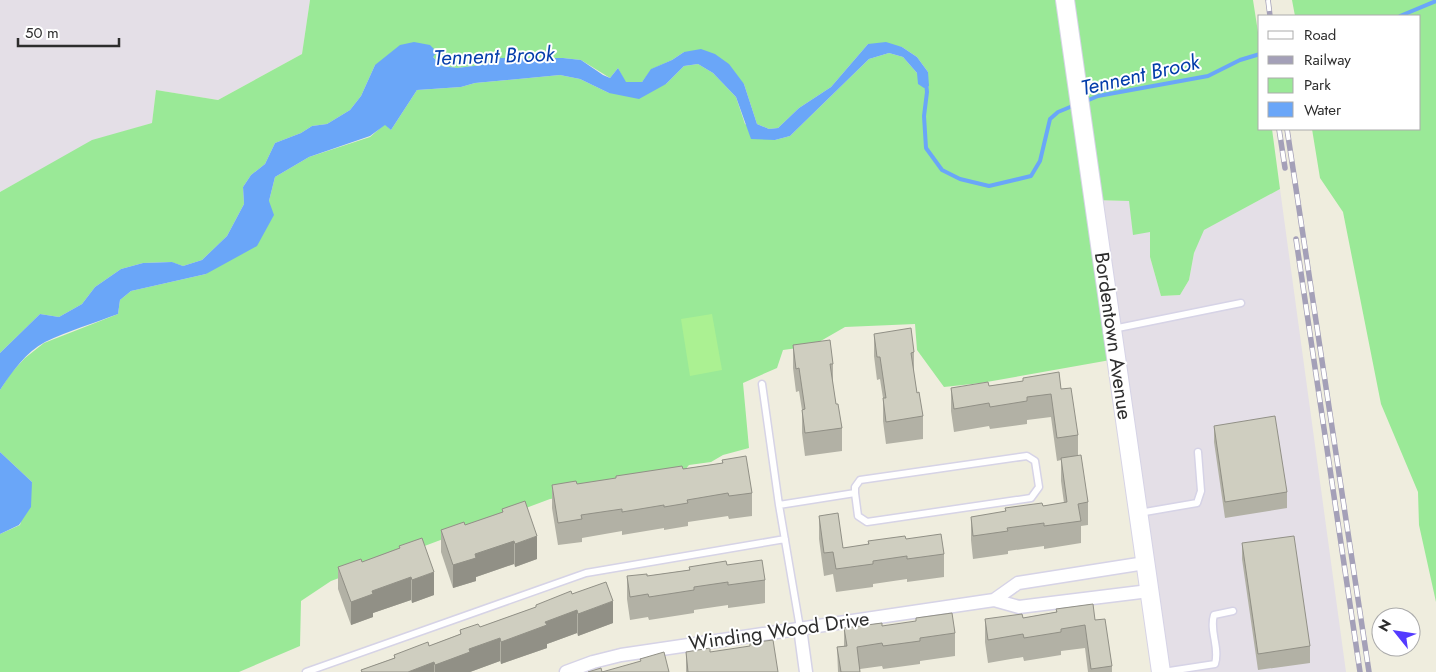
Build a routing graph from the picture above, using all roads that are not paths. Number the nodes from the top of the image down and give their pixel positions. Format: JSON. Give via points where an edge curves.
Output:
{"nodes":[{"id":1,"x":1065,"y":0,"type":"edge"},
{"id":2,"x":1241,"y":304,"type":"dead end"},
{"id":3,"x":1112,"y":329,"type":"junction"},
{"id":4,"x":762,"y":384,"type":"dead end"},
{"id":5,"x":1198,"y":452,"type":"dead end"},
{"id":6,"x":855,"y":492,"type":"junction"},
{"id":7,"x":779,"y":505,"type":"junction"},
{"id":8,"x":1138,"y":514,"type":"junction"},
{"id":9,"x":785,"y":540,"type":"junction"},
{"id":10,"x":1144,"y":563,"type":"junction"},
{"id":11,"x":1149,"y":591,"type":"junction"},
{"id":12,"x":994,"y":600,"type":"junction"},
{"id":13,"x":1233,"y":611,"type":"dead end"},
{"id":14,"x":800,"y":628,"type":"junction"},
{"id":15,"x":328,"y":664,"type":"junction"},
{"id":16,"x":306,"y":672,"type":"edge"},
{"id":17,"x":331,"y":672,"type":"edge"},
{"id":18,"x":566,"y":672,"type":"edge"},
{"id":19,"x":806,"y":672,"type":"edge"},
{"id":20,"x":1162,"y":672,"type":"edge"}],
"edges":[{"from":1,"to":3,"type":"main road","name":"Bordentown Avenue"},
{"from":2,"to":3,"type":"lane"},
{"from":3,"to":8,"type":"main road","name":"Bordentown Avenue"},
{"from":4,"to":7,"type":"lane"},
{"from":5,"to":8,"type":"lane","via":[[1201,491],[1197,503]]},
{"from":6,"to":6,"type":"lane","via":[[860,480],[1027,456],[1035,460],[1039,487],[1032,498],[867,522],[858,516]]},
{"from":6,"to":7,"type":"lane"},
{"from":7,"to":9,"type":"lane"},
{"from":8,"to":10,"type":"main road","name":"Bordentown Avenue"},
{"from":9,"to":14,"type":"lane"},
{"from":9,"to":15,"type":"lane","via":[[586,573]]},
{"from":10,"to":11,"type":"main road","name":"Bordentown Avenue"},
{"from":10,"to":12,"type":"street","name":"Winding Wood Drive","via":[[1018,583]]},
{"from":11,"to":12,"type":"street","name":"Winding Wood Drive","via":[[1018,607]]},
{"from":11,"to":20,"type":"main road","name":"Bordentown Avenue"},
{"from":12,"to":14,"type":"street","name":"Winding Wood Drive"},
{"from":13,"to":20,"type":"lane","via":[[1214,614],[1211,622],[1217,657],[1215,664]]},
{"from":14,"to":18,"type":"street","name":"Winding Wood Drive","via":[[621,655]]},
{"from":14,"to":19,"type":"street"},
{"from":15,"to":16,"type":"lane"},
{"from":15,"to":17,"type":"lane"}]}
